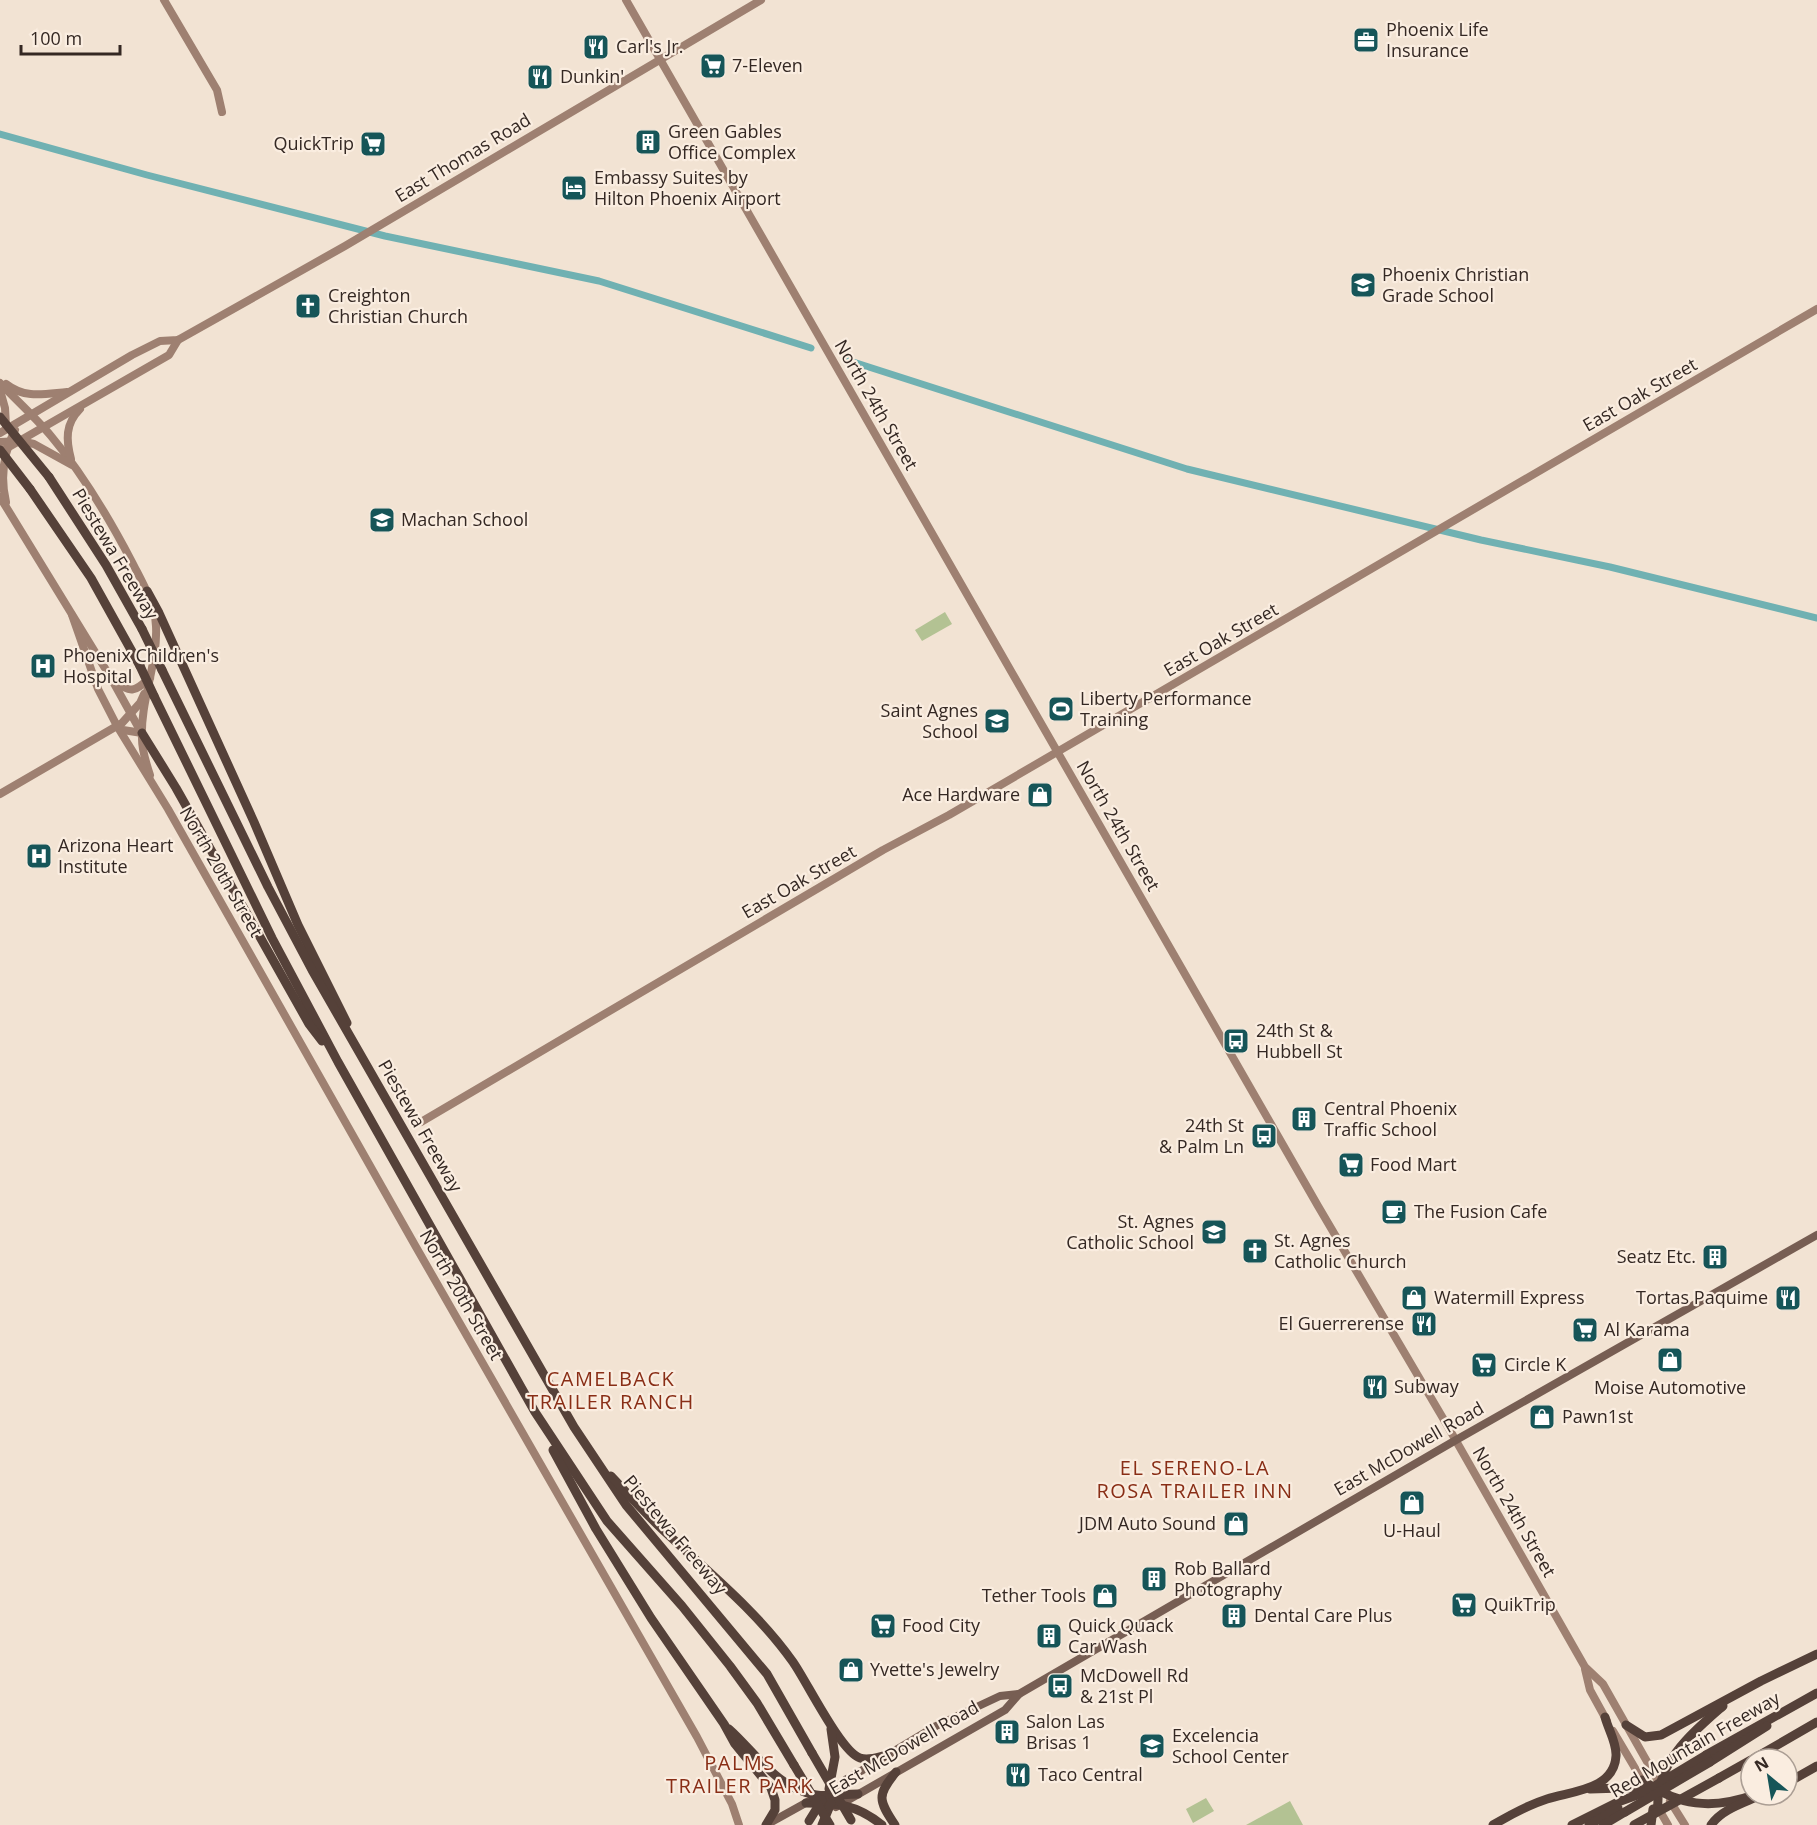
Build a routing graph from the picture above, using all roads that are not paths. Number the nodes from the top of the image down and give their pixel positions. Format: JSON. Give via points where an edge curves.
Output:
{"nodes":[{"id":1,"x":164,"y":0,"type":"edge"},
{"id":2,"x":626,"y":0,"type":"edge"},
{"id":3,"x":761,"y":0,"type":"edge"},
{"id":4,"x":660,"y":60,"type":"junction"},
{"id":5,"x":222,"y":112,"type":"dead end"},
{"id":6,"x":1817,"y":309,"type":"edge"},
{"id":7,"x":178,"y":340,"type":"junction"},
{"id":8,"x":0,"y":381,"type":"edge"},
{"id":9,"x":0,"y":390,"type":"edge"},
{"id":10,"x":68,"y":392,"type":"junction"},
{"id":11,"x":87,"y":403,"type":"junction"},
{"id":12,"x":31,"y":415,"type":"junction"},
{"id":13,"x":0,"y":417,"type":"edge"},
{"id":14,"x":43,"y":428,"type":"junction"},
{"id":15,"x":30,"y":435,"type":"junction"},
{"id":16,"x":3,"y":441,"type":"edge"},
{"id":17,"x":20,"y":441,"type":"junction"},
{"id":18,"x":73,"y":466,"type":"junction"},
{"id":19,"x":0,"y":499,"type":"edge"},
{"id":20,"x":11,"y":514,"type":"junction"},
{"id":21,"x":147,"y":591,"type":"junction"},
{"id":22,"x":72,"y":615,"type":"junction"},
{"id":23,"x":111,"y":678,"type":"junction"},
{"id":24,"x":150,"y":678,"type":"junction"},
{"id":25,"x":131,"y":714,"type":"junction"},
{"id":26,"x":117,"y":726,"type":"junction"},
{"id":27,"x":142,"y":734,"type":"junction"},
{"id":28,"x":1058,"y":751,"type":"junction"},
{"id":29,"x":152,"y":782,"type":"junction"},
{"id":30,"x":0,"y":794,"type":"edge"},
{"id":31,"x":359,"y":1050,"type":"junction"},
{"id":32,"x":338,"y":1062,"type":"junction"},
{"id":33,"x":421,"y":1122,"type":"dead end"},
{"id":34,"x":1817,"y":1235,"type":"edge"},
{"id":35,"x":535,"y":1412,"type":"junction"},
{"id":36,"x":1456,"y":1440,"type":"junction"},
{"id":37,"x":593,"y":1457,"type":"junction"},
{"id":38,"x":1817,"y":1654,"type":"edge"},
{"id":39,"x":1585,"y":1667,"type":"junction"},
{"id":40,"x":1817,"y":1693,"type":"edge"},
{"id":41,"x":1019,"y":1694,"type":"junction"},
{"id":42,"x":1736,"y":1695,"type":"junction"},
{"id":43,"x":1605,"y":1717,"type":"junction"},
{"id":44,"x":827,"y":1719,"type":"junction"},
{"id":45,"x":1817,"y":1722,"type":"edge"},
{"id":46,"x":724,"y":1724,"type":"junction"},
{"id":47,"x":1626,"y":1725,"type":"junction"},
{"id":48,"x":1774,"y":1747,"type":"edge"},
{"id":49,"x":887,"y":1755,"type":"junction"},
{"id":50,"x":1708,"y":1758,"type":"junction"},
{"id":51,"x":1817,"y":1766,"type":"edge"},
{"id":52,"x":1739,"y":1767,"type":"edge"},
{"id":53,"x":896,"y":1772,"type":"junction"},
{"id":54,"x":1654,"y":1773,"type":"joint"},
{"id":55,"x":1799,"y":1776,"type":"edge"},
{"id":56,"x":846,"y":1780,"type":"joint"},
{"id":57,"x":1642,"y":1780,"type":"joint"},
{"id":58,"x":1584,"y":1789,"type":"junction"},
{"id":59,"x":858,"y":1794,"type":"joint"},
{"id":60,"x":1657,"y":1794,"type":"junction"},
{"id":61,"x":829,"y":1799,"type":"junction"},
{"id":62,"x":1739,"y":1801,"type":"edge"},
{"id":63,"x":806,"y":1803,"type":"joint"},
{"id":64,"x":1739,"y":1805,"type":"edge"},
{"id":65,"x":1622,"y":1807,"type":"junction"},
{"id":66,"x":805,"y":1823,"type":"edge"},
{"id":67,"x":853,"y":1824,"type":"edge"},
{"id":68,"x":739,"y":1825,"type":"edge"},
{"id":69,"x":766,"y":1825,"type":"edge"},
{"id":70,"x":822,"y":1825,"type":"edge"},
{"id":71,"x":830,"y":1825,"type":"edge"},
{"id":72,"x":882,"y":1825,"type":"edge"},
{"id":73,"x":895,"y":1825,"type":"edge"},
{"id":74,"x":1493,"y":1825,"type":"edge"},
{"id":75,"x":1572,"y":1825,"type":"edge"},
{"id":76,"x":1588,"y":1825,"type":"edge"},
{"id":77,"x":1603,"y":1825,"type":"edge"},
{"id":78,"x":1633,"y":1825,"type":"edge"},
{"id":79,"x":1651,"y":1825,"type":"edge"},
{"id":80,"x":1668,"y":1825,"type":"edge"},
{"id":81,"x":1685,"y":1825,"type":"edge"},
{"id":82,"x":1711,"y":1825,"type":"edge"}],
"edges":[{"from":1,"to":5,"type":"main road","via":[[217,90]]},
{"from":2,"to":4,"type":"main road","name":"North 24th Street"},
{"from":3,"to":4,"type":"main road","name":"East Thomas Road"},
{"from":4,"to":7,"type":"main road","name":"East Thomas Road"},
{"from":4,"to":28,"type":"main road","name":"North 24th Street"},
{"from":6,"to":28,"type":"main road","name":"East Oak Street"},
{"from":7,"to":10,"type":"main road","name":"East Thomas Road","via":[[160,341]]},
{"from":7,"to":11,"type":"main road","name":"East Thomas Road","via":[[169,355]]},
{"from":8,"to":10,"type":"main road","via":[[24,394]]},
{"from":8,"to":12,"type":"main road","name":"North 20th Street"},
{"from":9,"to":16,"type":"main road","via":[[5,408]]},
{"from":10,"to":12,"type":"main road","name":"East Thomas Road"},
{"from":11,"to":14,"type":"main road","name":"East Thomas Road"},
{"from":11,"to":18,"type":"main road","via":[[76,413],[67,431]]},
{"from":12,"to":14,"type":"main road","name":"North 20th Street"},
{"from":12,"to":16,"type":"main road","name":"East Thomas Road","via":[[20,421]]},
{"from":13,"to":31,"type":"highway","name":"Piestewa Freeway","bridge":true,"via":[[49,477],[106,565],[142,629],[268,887]]},
{"from":14,"to":15,"type":"main road","name":"East Thomas Road"},
{"from":14,"to":18,"type":"main road","name":"North 20th Street"},
{"from":15,"to":16,"type":"main road"},
{"from":15,"to":17,"type":"main road","name":"East Thomas Road"},
{"from":16,"to":17,"type":"main road","name":"East Thomas Road"},
{"from":16,"to":20,"type":"main road","via":[[4,498]]},
{"from":16,"to":32,"type":"highway","name":"Piestewa Freeway","bridge":true,"via":[[30,489],[91,578],[140,666],[272,938]]},
{"from":17,"to":18,"type":"main road","via":[[40,446]]},
{"from":18,"to":21,"type":"main road","name":"North 20th Street","via":[[116,531]]},
{"from":19,"to":20,"type":"main road","name":"North 20th Street"},
{"from":20,"to":22,"type":"main road","name":"North 20th Street"},
{"from":21,"to":24,"type":"main road","name":"North 20th Street","via":[[156,627]]},
{"from":21,"to":31,"type":"highway"},
{"from":22,"to":23,"type":"main road","name":"North 20th Street"},
{"from":22,"to":26,"type":"main road","name":"North 20th Street","via":[[98,689]]},
{"from":23,"to":24,"type":"main road","via":[[129,690],[139,688]]},
{"from":23,"to":25,"type":"main road","name":"North 20th Street"},
{"from":24,"to":25,"type":"main road"},
{"from":24,"to":27,"type":"main road","name":"North 20th Street"},
{"from":25,"to":26,"type":"main road"},
{"from":25,"to":27,"type":"main road","name":"North 20th Street"},
{"from":26,"to":27,"type":"main road"},
{"from":26,"to":29,"type":"main road","name":"North 20th Street"},
{"from":26,"to":30,"type":"main road"},
{"from":27,"to":29,"type":"main road","name":"North 20th Street"},
{"from":27,"to":32,"type":"highway","via":[[309,1024]]},
{"from":28,"to":33,"type":"main road","name":"East Oak Street"},
{"from":28,"to":36,"type":"main road","name":"North 24th Street"},
{"from":29,"to":68,"type":"main road","name":"North 20th Street","via":[[692,1728]]},
{"from":31,"to":37,"type":"highway","name":"Piestewa Freeway"},
{"from":32,"to":35,"type":"highway","name":"Piestewa Freeway"},
{"from":34,"to":36,"type":"main road","name":"East McDowell Road"},
{"from":35,"to":46,"type":"highway","via":[[568,1480],[603,1539],[651,1618]]},
{"from":35,"to":71,"type":"highway","name":"Piestewa Freeway","bridge":true,"via":[[607,1521],[730,1665]]},
{"from":36,"to":39,"type":"main road","name":"North 24th Street"},
{"from":36,"to":41,"type":"main road","name":"East McDowell Road"},
{"from":37,"to":44,"type":"highway","via":[[653,1521],[772,1635],[808,1684]]},
{"from":37,"to":67,"type":"highway","name":"Piestewa Freeway","bridge":true,"via":[[626,1505],[767,1674]]},
{"from":38,"to":42,"type":"highway"},
{"from":39,"to":43,"type":"main road","name":"North 24th Street","via":[[1590,1690]]},
{"from":39,"to":47,"type":"main road","name":"North 24th Street","via":[[1603,1684]]},
{"from":40,"to":50,"type":"highway","name":"Red Mountain Freeway"},
{"from":41,"to":49,"type":"main road","name":"East McDowell Road","via":[[1000,1696],[936,1726]]},
{"from":41,"to":53,"type":"main road","name":"East McDowell Road","via":[[1005,1710]]},
{"from":42,"to":47,"type":"highway","via":[[1661,1735],[1646,1737]]},
{"from":42,"to":60,"type":"highway","via":[[1678,1749]]},
{"from":43,"to":57,"type":"main road","name":"North 24th Street"},
{"from":43,"to":58,"type":"highway","via":[[1616,1747],[1614,1766],[1603,1780]]},
{"from":44,"to":49,"type":"highway","via":[[856,1756],[869,1760]]},
{"from":44,"to":61,"type":"highway","via":[[836,1756]]},
{"from":45,"to":48,"type":"highway"},
{"from":46,"to":61,"type":"highway","via":[[780,1780]]},
{"from":46,"to":69,"type":"highway","via":[[774,1795],[775,1810]]},
{"from":47,"to":54,"type":"main road","name":"North 24th Street"},
{"from":49,"to":56,"type":"main road","name":"East McDowell Road"},
{"from":50,"to":60,"type":"highway","name":"Red Mountain Freeway","bridge":true},
{"from":50,"to":65,"type":"highway","bridge":true},
{"from":51,"to":55,"type":"highway"},
{"from":52,"to":78,"type":"highway","bridge":true},
{"from":53,"to":59,"type":"main road","name":"East McDowell Road"},
{"from":53,"to":73,"type":"highway","via":[[882,1794],[886,1813]]},
{"from":54,"to":60,"type":"highway"},
{"from":56,"to":61,"type":"highway"},
{"from":57,"to":60,"type":"highway"},
{"from":58,"to":60,"type":"highway"},
{"from":58,"to":74,"type":"highway","via":[[1534,1804]]},
{"from":59,"to":61,"type":"highway"},
{"from":60,"to":62,"type":"highway","via":[[1711,1805]]},
{"from":60,"to":65,"type":"highway","name":"Red Mountain Freeway"},
{"from":60,"to":79,"type":"highway"},
{"from":60,"to":80,"type":"main road"},
{"from":60,"to":81,"type":"main road"},
{"from":61,"to":63,"type":"highway"},
{"from":61,"to":66,"type":"highway"},
{"from":61,"to":70,"type":"highway"},
{"from":61,"to":72,"type":"highway","via":[[855,1808]]},
{"from":63,"to":69,"type":"main road"},
{"from":64,"to":82,"type":"highway","via":[[1720,1814]]},
{"from":65,"to":75,"type":"highway"},
{"from":65,"to":76,"type":"highway","name":"Red Mountain Freeway"},
{"from":65,"to":77,"type":"highway"}]}
